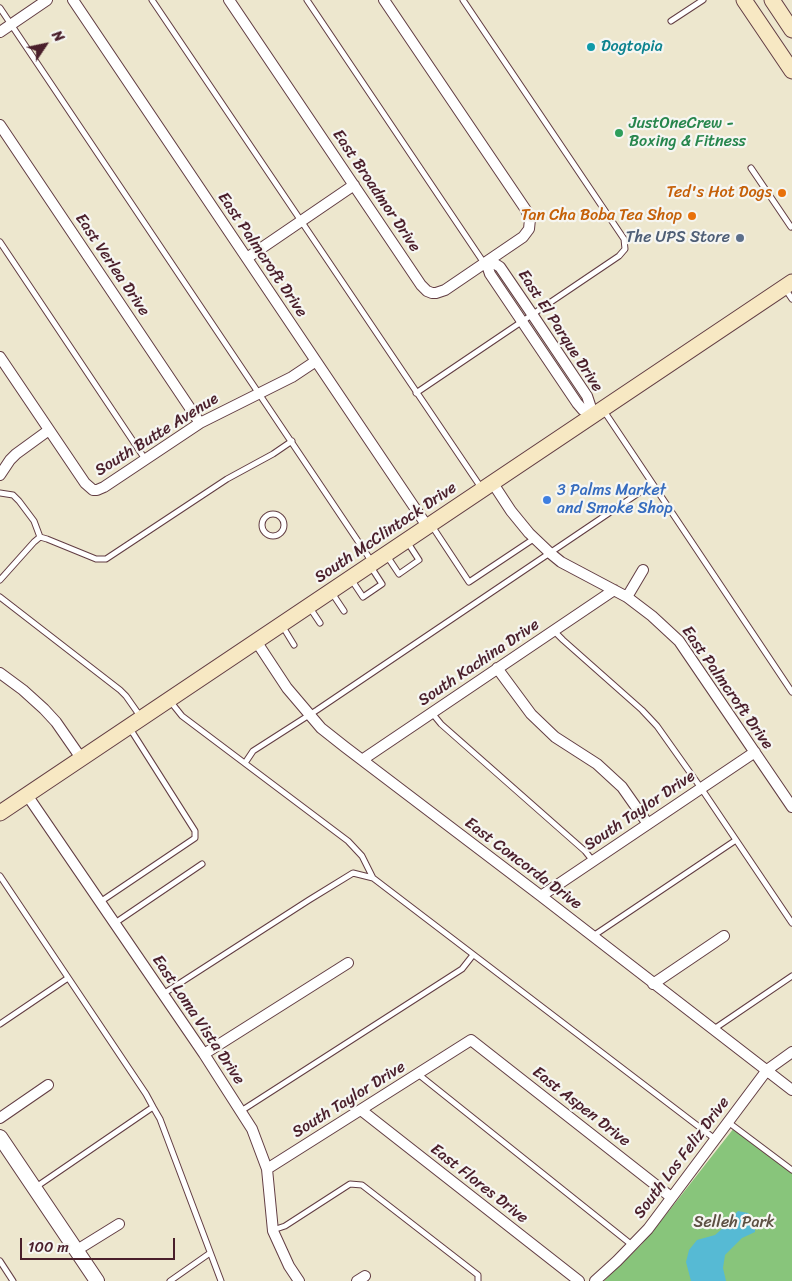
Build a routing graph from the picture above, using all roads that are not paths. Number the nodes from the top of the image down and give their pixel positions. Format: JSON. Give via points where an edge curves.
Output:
{"nodes":[{"id":1,"x":47,"y":0,"type":"edge"},
{"id":2,"x":73,"y":0,"type":"edge"},
{"id":3,"x":152,"y":0,"type":"edge"},
{"id":4,"x":229,"y":0,"type":"edge"},
{"id":5,"x":307,"y":0,"type":"edge"},
{"id":6,"x":384,"y":0,"type":"edge"},
{"id":7,"x":463,"y":0,"type":"edge"},
{"id":8,"x":702,"y":0,"type":"edge"},
{"id":9,"x":744,"y":0,"type":"edge"},
{"id":10,"x":772,"y":0,"type":"edge"},
{"id":11,"x":0,"y":8,"type":"edge"},
{"id":12,"x":671,"y":20,"type":"dead end"},
{"id":13,"x":11,"y":24,"type":"junction"},
{"id":14,"x":792,"y":30,"type":"edge"},
{"id":15,"x":0,"y":32,"type":"edge"},
{"id":16,"x":792,"y":71,"type":"edge"},
{"id":17,"x":0,"y":125,"type":"edge"},
{"id":18,"x":751,"y":168,"type":"dead end"},
{"id":19,"x":354,"y":185,"type":"junction"},
{"id":20,"x":301,"y":221,"type":"junction"},
{"id":21,"x":791,"y":227,"type":"edge"},
{"id":22,"x":0,"y":242,"type":"edge"},
{"id":23,"x":247,"y":258,"type":"junction"},
{"id":24,"x":486,"y":262,"type":"junction"},
{"id":25,"x":789,"y":289,"type":"edge"},
{"id":26,"x":532,"y":314,"type":"junction"},
{"id":27,"x":522,"y":321,"type":"junction"},
{"id":28,"x":0,"y":357,"type":"edge"},
{"id":29,"x":316,"y":361,"type":"junction"},
{"id":30,"x":259,"y":393,"type":"junction"},
{"id":31,"x":416,"y":393,"type":"junction"},
{"id":32,"x":597,"y":412,"type":"junction"},
{"id":33,"x":200,"y":423,"type":"junction"},
{"id":34,"x":49,"y":430,"type":"junction"},
{"id":35,"x":292,"y":441,"type":"junction"},
{"id":36,"x":146,"y":459,"type":"junction"},
{"id":37,"x":0,"y":475,"type":"edge"},
{"id":38,"x":652,"y":484,"type":"junction"},
{"id":39,"x":487,"y":486,"type":"junction"},
{"id":40,"x":0,"y":493,"type":"edge"},
{"id":41,"x":283,"y":519,"type":"joint"},
{"id":42,"x":429,"y":525,"type":"junction"},
{"id":43,"x":40,"y":537,"type":"junction"},
{"id":44,"x":535,"y":538,"type":"junction"},
{"id":45,"x":406,"y":540,"type":"junction"},
{"id":46,"x":550,"y":553,"type":"junction"},
{"id":47,"x":386,"y":554,"type":"junction"},
{"id":48,"x":371,"y":564,"type":"junction"},
{"id":49,"x":643,"y":570,"type":"dead end"},
{"id":50,"x":350,"y":578,"type":"junction"},
{"id":51,"x":0,"y":580,"type":"edge"},
{"id":52,"x":614,"y":590,"type":"junction"},
{"id":53,"x":331,"y":591,"type":"junction"},
{"id":54,"x":0,"y":597,"type":"edge"},
{"id":55,"x":627,"y":597,"type":"junction"},
{"id":56,"x":309,"y":606,"type":"junction"},
{"id":57,"x":344,"y":611,"type":"dead end"},
{"id":58,"x":320,"y":623,"type":"dead end"},
{"id":59,"x":281,"y":624,"type":"junction"},
{"id":60,"x":553,"y":631,"type":"junction"},
{"id":61,"x":256,"y":642,"type":"junction"},
{"id":62,"x":294,"y":645,"type":"dead end"},
{"id":63,"x":497,"y":668,"type":"junction"},
{"id":64,"x":0,"y":673,"type":"edge"},
{"id":65,"x":792,"y":692,"type":"edge"},
{"id":66,"x":169,"y":700,"type":"junction"},
{"id":67,"x":432,"y":712,"type":"junction"},
{"id":68,"x":309,"y":714,"type":"junction"},
{"id":69,"x":142,"y":718,"type":"junction"},
{"id":70,"x":128,"y":727,"type":"junction"},
{"id":71,"x":755,"y":752,"type":"junction"},
{"id":72,"x":81,"y":758,"type":"junction"},
{"id":73,"x":362,"y":760,"type":"junction"},
{"id":74,"x":245,"y":763,"type":"junction"},
{"id":75,"x":701,"y":788,"type":"junction"},
{"id":76,"x":27,"y":795,"type":"junction"},
{"id":77,"x":792,"y":807,"type":"edge"},
{"id":78,"x":0,"y":813,"type":"edge"},
{"id":79,"x":648,"y":824,"type":"junction"},
{"id":80,"x":736,"y":840,"type":"junction"},
{"id":81,"x":593,"y":861,"type":"junction"},
{"id":82,"x":202,"y":864,"type":"dead end"},
{"id":83,"x":0,"y":876,"type":"edge"},
{"id":84,"x":373,"y":878,"type":"junction"},
{"id":85,"x":541,"y":896,"type":"junction"},
{"id":86,"x":100,"y":902,"type":"junction"},
{"id":87,"x":115,"y":923,"type":"junction"},
{"id":88,"x":792,"y":923,"type":"edge"},
{"id":89,"x":593,"y":936,"type":"junction"},
{"id":90,"x":724,"y":936,"type":"dead end"},
{"id":91,"x":473,"y":955,"type":"junction"},
{"id":92,"x":348,"y":963,"type":"dead end"},
{"id":93,"x":792,"y":976,"type":"edge"},
{"id":94,"x":68,"y":978,"type":"junction"},
{"id":95,"x":654,"y":984,"type":"junction"},
{"id":96,"x":163,"y":994,"type":"junction"},
{"id":97,"x":0,"y":1024,"type":"edge"},
{"id":98,"x":713,"y":1029,"type":"junction"},
{"id":99,"x":471,"y":1040,"type":"joint"},
{"id":100,"x":792,"y":1052,"type":"edge"},
{"id":101,"x":204,"y":1054,"type":"junction"},
{"id":102,"x":767,"y":1070,"type":"junction"},
{"id":103,"x":418,"y":1074,"type":"junction"},
{"id":104,"x":48,"y":1085,"type":"dead end"},
{"id":105,"x":792,"y":1090,"type":"edge"},
{"id":106,"x":154,"y":1108,"type":"junction"},
{"id":107,"x":361,"y":1110,"type":"junction"},
{"id":108,"x":241,"y":1111,"type":"junction"},
{"id":109,"x":0,"y":1118,"type":"edge"},
{"id":110,"x":728,"y":1122,"type":"junction"},
{"id":111,"x":0,"y":1137,"type":"edge"},
{"id":112,"x":715,"y":1139,"type":"junction"},
{"id":113,"x":267,"y":1169,"type":"junction"},
{"id":114,"x":792,"y":1170,"type":"edge"},
{"id":115,"x":35,"y":1188,"type":"junction"},
{"id":116,"x":671,"y":1197,"type":"junction"},
{"id":117,"x":118,"y":1224,"type":"dead end"},
{"id":118,"x":273,"y":1230,"type":"junction"},
{"id":119,"x":632,"y":1245,"type":"junction"},
{"id":120,"x":77,"y":1250,"type":"junction"},
{"id":121,"x":210,"y":1253,"type":"junction"},
{"id":122,"x":0,"y":1261,"type":"edge"},
{"id":123,"x":14,"y":1281,"type":"edge"},
{"id":124,"x":97,"y":1281,"type":"edge"},
{"id":125,"x":170,"y":1281,"type":"edge"},
{"id":126,"x":221,"y":1281,"type":"edge"},
{"id":127,"x":300,"y":1281,"type":"edge"},
{"id":128,"x":478,"y":1281,"type":"edge"},
{"id":129,"x":579,"y":1281,"type":"edge"},
{"id":130,"x":595,"y":1281,"type":"edge"}],
"edges":[{"from":1,"to":13,"type":"street"},
{"from":2,"to":23,"type":"street","name":"East Palmcroft Drive"},
{"from":3,"to":20,"type":"lane"},
{"from":4,"to":19,"type":"street","name":"East Broadmor Drive"},
{"from":5,"to":24,"type":"lane"},
{"from":6,"to":24,"type":"street","name":"East Broadmor Drive","via":[[530,219],[527,233]]},
{"from":7,"to":26,"type":"lane","via":[[624,239],[625,249],[619,256]]},
{"from":8,"to":12,"type":"lane"},
{"from":9,"to":16,"type":"main road"},
{"from":10,"to":14,"type":"main road"},
{"from":11,"to":13,"type":"lane"},
{"from":13,"to":15,"type":"street"},
{"from":13,"to":30,"type":"lane"},
{"from":17,"to":33,"type":"street","name":"East Verlea Drive"},
{"from":18,"to":21,"type":"lane"},
{"from":19,"to":20,"type":"street"},
{"from":19,"to":24,"type":"street","name":"East Broadmor Drive","via":[[428,291],[441,292]]},
{"from":20,"to":23,"type":"street"},
{"from":20,"to":31,"type":"lane"},
{"from":22,"to":36,"type":"lane"},
{"from":23,"to":29,"type":"street","name":"East Palmcroft Drive"},
{"from":24,"to":26,"type":"street","name":"East El Parque Drive","via":[[500,267]]},
{"from":24,"to":27,"type":"street","name":"East El Parque Drive","via":[[490,274]]},
{"from":25,"to":32,"type":"main road","name":"South McClintock Drive"},
{"from":26,"to":27,"type":"lane"},
{"from":26,"to":32,"type":"street","name":"East El Parque Drive"},
{"from":27,"to":31,"type":"lane"},
{"from":27,"to":32,"type":"street","name":"East El Parque Drive","via":[[577,403],[583,410]]},
{"from":28,"to":34,"type":"street"},
{"from":29,"to":30,"type":"street","name":"South Butte Avenue"},
{"from":29,"to":42,"type":"street","name":"East Palmcroft Drive"},
{"from":30,"to":33,"type":"street","name":"South Butte Avenue"},
{"from":30,"to":35,"type":"lane"},
{"from":31,"to":39,"type":"lane"},
{"from":32,"to":38,"type":"lane"},
{"from":32,"to":39,"type":"main road","name":"South McClintock Drive"},
{"from":33,"to":36,"type":"street","name":"South Butte Avenue"},
{"from":34,"to":36,"type":"street","name":"South Butte Avenue","via":[[93,490],[104,487]]},
{"from":34,"to":37,"type":"street","via":[[16,454]]},
{"from":35,"to":43,"type":"lane","via":[[227,479],[106,559],[96,559]]},
{"from":35,"to":48,"type":"lane"},
{"from":38,"to":46,"type":"lane"},
{"from":38,"to":65,"type":"lane"},
{"from":39,"to":42,"type":"main road","name":"South McClintock Drive"},
{"from":39,"to":44,"type":"street","name":"East Palmcroft Drive"},
{"from":40,"to":43,"type":"lane","via":[[12,494],[19,501],[34,521]]},
{"from":41,"to":41,"type":"lane","via":[[276,514],[268,515],[263,522],[264,530],[271,535],[279,534],[284,527]]},
{"from":42,"to":44,"type":"lane","via":[[469,582]]},
{"from":42,"to":45,"type":"main road","name":"South McClintock Drive"},
{"from":43,"to":51,"type":"lane"},
{"from":44,"to":46,"type":"street","name":"East Palmcroft Drive"},
{"from":45,"to":47,"type":"main road","name":"South McClintock Drive"},
{"from":45,"to":47,"type":"lane","via":[[419,560],[399,574]]},
{"from":46,"to":52,"type":"street","name":"East Palmcroft Drive"},
{"from":46,"to":68,"type":"lane"},
{"from":47,"to":48,"type":"main road","name":"South McClintock Drive"},
{"from":48,"to":50,"type":"main road","name":"South McClintock Drive"},
{"from":48,"to":50,"type":"lane","via":[[382,584],[363,597]]},
{"from":49,"to":55,"type":"street"},
{"from":50,"to":53,"type":"main road","name":"South McClintock Drive"},
{"from":52,"to":55,"type":"street","name":"East Palmcroft Drive"},
{"from":52,"to":60,"type":"street","name":"South Kachina Drive"},
{"from":53,"to":56,"type":"main road","name":"South McClintock Drive"},
{"from":53,"to":57,"type":"lane"},
{"from":54,"to":69,"type":"lane","via":[[120,690]]},
{"from":55,"to":71,"type":"street","name":"East Palmcroft Drive","via":[[679,641]]},
{"from":56,"to":58,"type":"lane"},
{"from":56,"to":59,"type":"main road","name":"South McClintock Drive"},
{"from":59,"to":61,"type":"main road","name":"South McClintock Drive"},
{"from":59,"to":62,"type":"lane"},
{"from":60,"to":63,"type":"street","name":"South Kachina Drive"},
{"from":60,"to":75,"type":"lane","via":[[642,710]]},
{"from":61,"to":66,"type":"main road","name":"South McClintock Drive"},
{"from":61,"to":68,"type":"street","name":"East Concorda Drive"},
{"from":63,"to":67,"type":"street","name":"South Kachina Drive"},
{"from":63,"to":79,"type":"street","via":[[531,714],[555,737],[597,764],[622,788]]},
{"from":64,"to":72,"type":"street","via":[[44,709]]},
{"from":66,"to":69,"type":"main road","name":"South McClintock Drive"},
{"from":66,"to":74,"type":"lane","via":[[182,716]]},
{"from":67,"to":73,"type":"street","name":"South Kachina Drive"},
{"from":67,"to":81,"type":"lane","via":[[440,724],[586,851]]},
{"from":68,"to":73,"type":"street","name":"East Concorda Drive"},
{"from":68,"to":74,"type":"lane","via":[[254,751]]},
{"from":69,"to":70,"type":"main road","name":"South McClintock Drive"},
{"from":70,"to":72,"type":"main road","name":"South McClintock Drive"},
{"from":70,"to":86,"type":"lane","via":[[195,831],[194,838]]},
{"from":71,"to":75,"type":"street","name":"South Taylor Drive"},
{"from":71,"to":77,"type":"street","name":"East Palmcroft Drive"},
{"from":72,"to":76,"type":"main road","name":"South McClintock Drive"},
{"from":73,"to":85,"type":"street","name":"East Concorda Drive"},
{"from":74,"to":84,"type":"lane","via":[[348,841],[362,856]]},
{"from":75,"to":79,"type":"street","name":"South Taylor Drive"},
{"from":75,"to":80,"type":"lane"},
{"from":76,"to":78,"type":"main road","name":"South McClintock Drive"},
{"from":76,"to":86,"type":"street","name":"East Loma Vista Drive"},
{"from":79,"to":81,"type":"street","name":"South Taylor Drive"},
{"from":80,"to":88,"type":"lane"},
{"from":80,"to":89,"type":"lane"},
{"from":81,"to":85,"type":"street","name":"South Taylor Drive"},
{"from":82,"to":87,"type":"lane"},
{"from":83,"to":94,"type":"lane"},
{"from":84,"to":91,"type":"lane"},
{"from":84,"to":96,"type":"lane","via":[[353,873]]},
{"from":85,"to":89,"type":"street","name":"East Concorda Drive"},
{"from":86,"to":87,"type":"street","name":"East Loma Vista Drive"},
{"from":87,"to":96,"type":"street","name":"East Loma Vista Drive"},
{"from":89,"to":95,"type":"street","name":"East Concorda Drive"},
{"from":90,"to":95,"type":"street"},
{"from":91,"to":108,"type":"lane","via":[[462,969]]},
{"from":91,"to":112,"type":"lane"},
{"from":92,"to":101,"type":"street"},
{"from":93,"to":98,"type":"lane"},
{"from":94,"to":97,"type":"lane"},
{"from":94,"to":106,"type":"lane"},
{"from":95,"to":98,"type":"street","name":"East Concorda Drive"},
{"from":96,"to":101,"type":"street","name":"East Loma Vista Drive"},
{"from":98,"to":102,"type":"street","name":"East Concorda Drive"},
{"from":99,"to":103,"type":"street","name":"South Taylor Drive"},
{"from":99,"to":116,"type":"street","name":"East Aspen Drive"},
{"from":100,"to":102,"type":"street","name":"South Los Feliz Drive"},
{"from":101,"to":108,"type":"street","name":"East Loma Vista Drive"},
{"from":102,"to":105,"type":"street","name":"East Concorda Drive"},
{"from":102,"to":110,"type":"street","name":"South Los Feliz Drive"},
{"from":103,"to":107,"type":"street","name":"South Taylor Drive"},
{"from":103,"to":119,"type":"lane"},
{"from":104,"to":109,"type":"street"},
{"from":106,"to":115,"type":"lane"},
{"from":106,"to":121,"type":"lane"},
{"from":107,"to":113,"type":"street","name":"South Taylor Drive"},
{"from":107,"to":129,"type":"street","name":"East Flores Drive"},
{"from":108,"to":113,"type":"street","name":"East Loma Vista Drive","via":[[252,1128]]},
{"from":110,"to":112,"type":"street","name":"South Los Feliz Drive"},
{"from":110,"to":114,"type":"lane"},
{"from":111,"to":115,"type":"street"},
{"from":112,"to":116,"type":"street","name":"South Los Feliz Drive"},
{"from":113,"to":118,"type":"street","name":"East Loma Vista Drive"},
{"from":115,"to":120,"type":"street"},
{"from":116,"to":119,"type":"street","name":"South Los Feliz Drive"},
{"from":117,"to":120,"type":"street"},
{"from":118,"to":127,"type":"street","name":"East Loma Vista Drive","via":[[289,1266]]},
{"from":118,"to":128,"type":"lane","via":[[350,1184],[362,1185],[478,1275]]},
{"from":119,"to":130,"type":"street","name":"South Los Feliz Drive"},
{"from":120,"to":124,"type":"street"},
{"from":121,"to":125,"type":"lane"},
{"from":121,"to":126,"type":"lane"},
{"from":122,"to":123,"type":"lane"}]}
